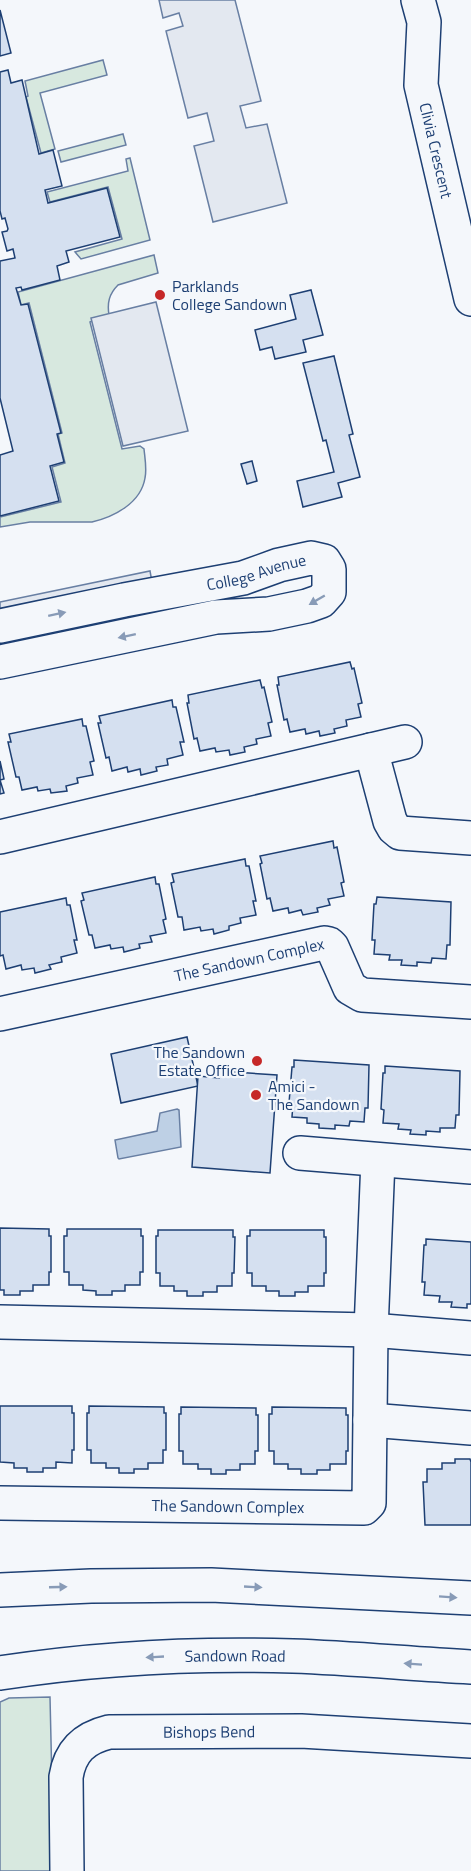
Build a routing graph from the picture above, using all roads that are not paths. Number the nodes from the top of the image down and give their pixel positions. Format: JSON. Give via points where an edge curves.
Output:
{"nodes":[{"id":1,"x":418,"y":0,"type":"edge"},
{"id":2,"x":471,"y":299,"type":"edge"},
{"id":3,"x":0,"y":626,"type":"edge"},
{"id":4,"x":0,"y":662,"type":"edge"},
{"id":5,"x":405,"y":742,"type":"dead end"},
{"id":6,"x":371,"y":750,"type":"junction"},
{"id":7,"x":0,"y":837,"type":"edge"},
{"id":8,"x":471,"y":838,"type":"edge"},
{"id":9,"x":471,"y":1002,"type":"edge"},
{"id":10,"x":0,"y":1014,"type":"edge"},
{"id":11,"x":300,"y":1154,"type":"dead end"},
{"id":12,"x":378,"y":1160,"type":"junction"},
{"id":13,"x":471,"y":1167,"type":"edge"},
{"id":14,"x":0,"y":1322,"type":"edge"},
{"id":15,"x":370,"y":1330,"type":"junction"},
{"id":16,"x":471,"y":1338,"type":"edge"},
{"id":17,"x":370,"y":1420,"type":"junction"},
{"id":18,"x":471,"y":1428,"type":"edge"},
{"id":19,"x":0,"y":1503,"type":"edge"},
{"id":20,"x":0,"y":1590,"type":"edge"},
{"id":21,"x":471,"y":1598,"type":"edge"},
{"id":22,"x":471,"y":1667,"type":"edge"},
{"id":23,"x":0,"y":1673,"type":"edge"},
{"id":24,"x":471,"y":1741,"type":"edge"},
{"id":25,"x":67,"y":1871,"type":"edge"}],
"edges":[{"from":1,"to":2,"type":"street","name":"Clivia Crescent","via":[[424,22],[421,85]]},
{"from":3,"to":4,"type":"street","name":"College Avenue","one_way":true,"via":[[243,578],[311,558],[324,561],[329,569],[329,592],[321,601],[307,606],[269,614],[216,617]]},
{"from":5,"to":6,"type":"street"},
{"from":6,"to":7,"type":"street"},
{"from":6,"to":8,"type":"street","via":[[394,828],[400,833]]},
{"from":9,"to":10,"type":"street","name":"The Sandown Complex","via":[[355,993],[332,948],[324,943]]},
{"from":11,"to":12,"type":"street"},
{"from":12,"to":13,"type":"street"},
{"from":12,"to":15,"type":"street","name":"The Sandown Complex"},
{"from":14,"to":15,"type":"street"},
{"from":15,"to":16,"type":"street"},
{"from":15,"to":17,"type":"street","name":"The Sandown Complex"},
{"from":17,"to":18,"type":"street"},
{"from":17,"to":19,"type":"street","name":"The Sandown Complex","via":[[369,1503],[364,1508]]},
{"from":20,"to":21,"type":"street","one_way":true,"via":[[211,1585]]},
{"from":22,"to":23,"type":"street","name":"Sandown Road","one_way":true,"via":[[293,1656],[161,1656]]},
{"from":24,"to":25,"type":"street","name":"Bishops Bend","via":[[301,1731],[98,1734],[80,1746],[68,1766]]}]}
